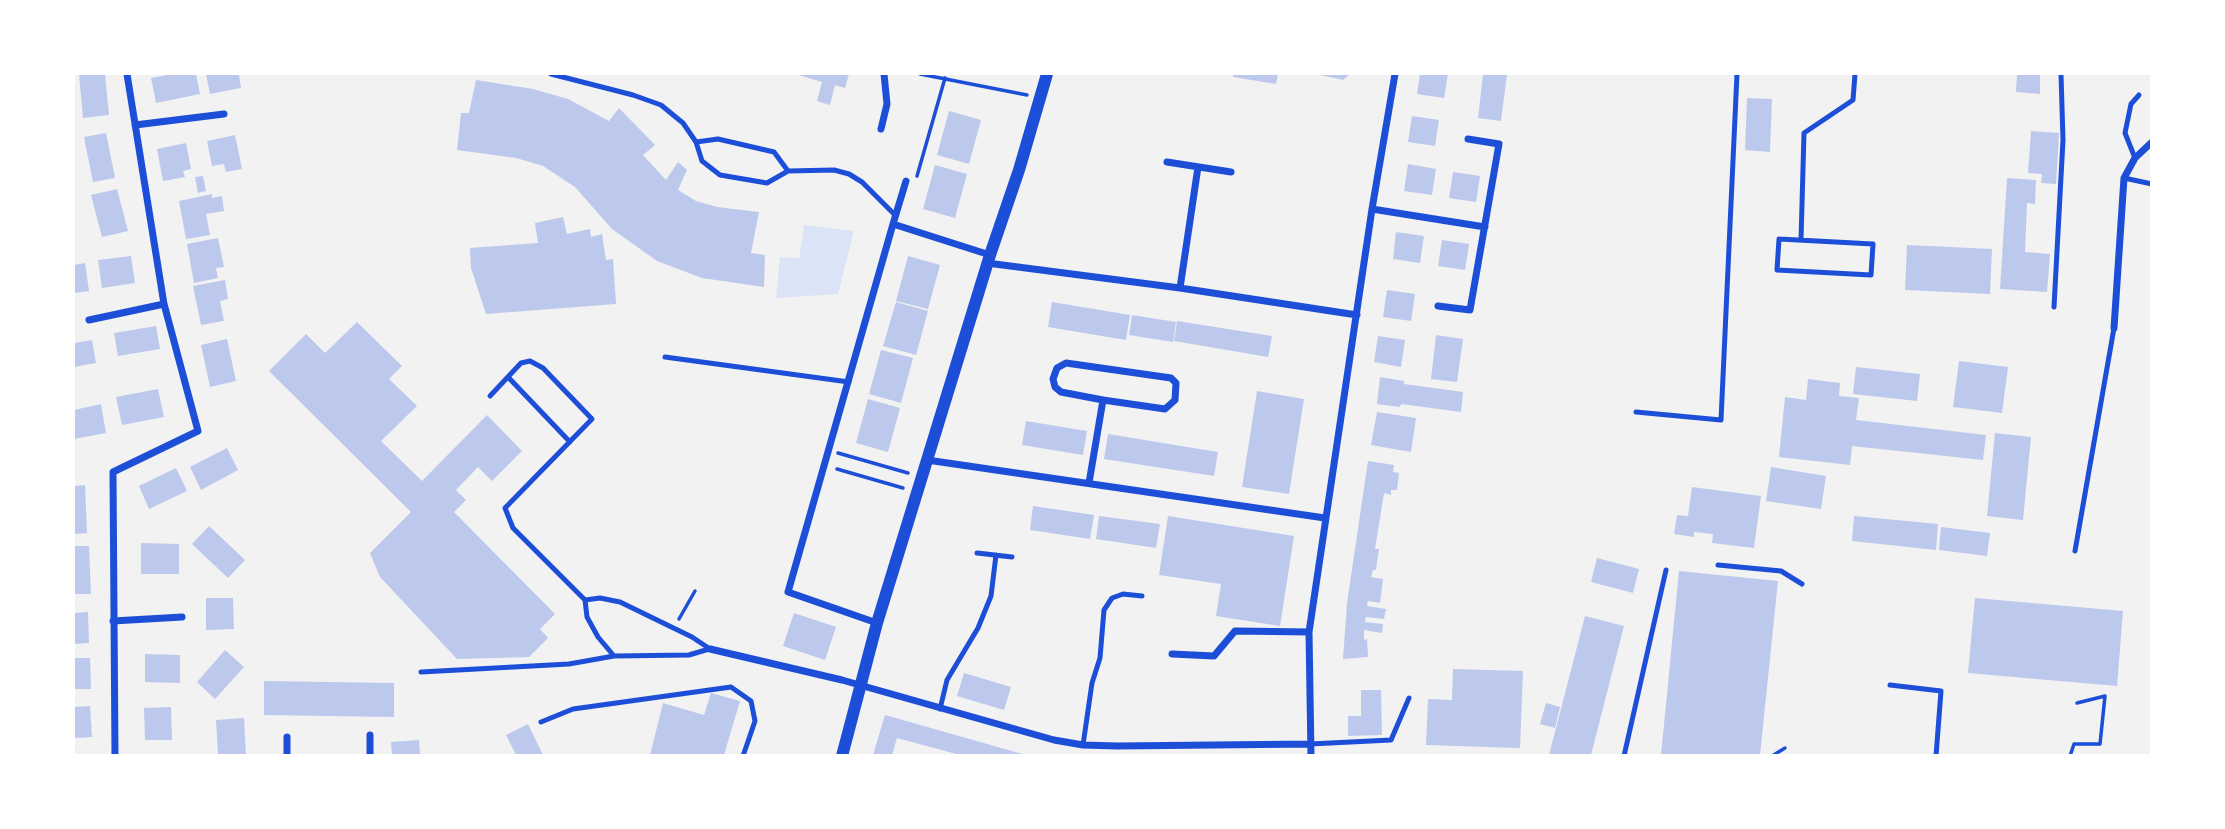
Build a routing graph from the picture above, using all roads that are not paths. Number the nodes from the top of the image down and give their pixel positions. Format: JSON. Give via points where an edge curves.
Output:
{"nodes":[{"id":1,"x":127,"y":74,"type":"edge"},
{"id":2,"x":551,"y":74,"type":"edge"},
{"id":3,"x":884,"y":74,"type":"edge"},
{"id":4,"x":1047,"y":74,"type":"edge"},
{"id":5,"x":1395,"y":74,"type":"edge"},
{"id":6,"x":1737,"y":74,"type":"edge"},
{"id":7,"x":1855,"y":74,"type":"edge"},
{"id":8,"x":2061,"y":74,"type":"edge"},
{"id":9,"x":2139,"y":95,"type":"dead end"},
{"id":10,"x":224,"y":114,"type":"dead end"},
{"id":11,"x":135,"y":125,"type":"junction"},
{"id":12,"x":881,"y":129,"type":"dead end"},
{"id":13,"x":1468,"y":139,"type":"dead end"},
{"id":14,"x":696,"y":142,"type":"junction"},
{"id":15,"x":2151,"y":142,"type":"edge"},
{"id":16,"x":2148,"y":149,"type":"edge"},
{"id":17,"x":2135,"y":158,"type":"junction"},
{"id":18,"x":1167,"y":162,"type":"dead end"},
{"id":19,"x":1198,"y":167,"type":"junction"},
{"id":20,"x":788,"y":171,"type":"junction"},
{"id":21,"x":1231,"y":172,"type":"dead end"},
{"id":22,"x":2124,"y":178,"type":"junction"},
{"id":23,"x":906,"y":181,"type":"road end"},
{"id":24,"x":2151,"y":184,"type":"edge"},
{"id":25,"x":1372,"y":209,"type":"junction"},
{"id":26,"x":895,"y":215,"type":"junction"},
{"id":27,"x":893,"y":224,"type":"junction"},
{"id":28,"x":1485,"y":227,"type":"junction"},
{"id":29,"x":1801,"y":240,"type":"junction"},
{"id":30,"x":988,"y":259,"type":"junction"},
{"id":31,"x":1180,"y":288,"type":"junction"},
{"id":32,"x":164,"y":304,"type":"junction"},
{"id":33,"x":1438,"y":306,"type":"dead end"},
{"id":34,"x":2054,"y":307,"type":"dead end"},
{"id":35,"x":1357,"y":315,"type":"junction"},
{"id":36,"x":89,"y":320,"type":"dead end"},
{"id":37,"x":2114,"y":328,"type":"joint"},
{"id":38,"x":665,"y":357,"type":"dead end"},
{"id":39,"x":508,"y":377,"type":"junction"},
{"id":40,"x":849,"y":382,"type":"junction"},
{"id":41,"x":490,"y":396,"type":"dead end"},
{"id":42,"x":1103,"y":400,"type":"junction"},
{"id":43,"x":1636,"y":412,"type":"dead end"},
{"id":44,"x":570,"y":442,"type":"junction"},
{"id":45,"x":927,"y":460,"type":"junction"},
{"id":46,"x":1089,"y":483,"type":"junction"},
{"id":47,"x":1325,"y":518,"type":"junction"},
{"id":48,"x":2075,"y":551,"type":"dead end"},
{"id":49,"x":977,"y":552,"type":"dead end"},
{"id":50,"x":996,"y":555,"type":"junction"},
{"id":51,"x":1012,"y":557,"type":"dead end"},
{"id":52,"x":1718,"y":565,"type":"dead end"},
{"id":53,"x":1666,"y":570,"type":"dead end"},
{"id":54,"x":1802,"y":584,"type":"dead end"},
{"id":55,"x":1142,"y":596,"type":"dead end"},
{"id":56,"x":585,"y":600,"type":"junction"},
{"id":57,"x":182,"y":617,"type":"dead end"},
{"id":58,"x":113,"y":621,"type":"junction"},
{"id":59,"x":877,"y":623,"type":"junction"},
{"id":60,"x":1308,"y":632,"type":"junction"},
{"id":61,"x":710,"y":649,"type":"junction"},
{"id":62,"x":1172,"y":654,"type":"dead end"},
{"id":63,"x":614,"y":656,"type":"junction"},
{"id":64,"x":421,"y":672,"type":"dead end"},
{"id":65,"x":1890,"y":685,"type":"dead end"},
{"id":66,"x":861,"y":687,"type":"junction"},
{"id":67,"x":1409,"y":698,"type":"dead end"},
{"id":68,"x":940,"y":709,"type":"junction"},
{"id":69,"x":541,"y":722,"type":"dead end"},
{"id":70,"x":370,"y":735,"type":"dead end"},
{"id":71,"x":287,"y":737,"type":"dead end"},
{"id":72,"x":1310,"y":744,"type":"junction"},
{"id":73,"x":1083,"y":745,"type":"junction"},
{"id":74,"x":115,"y":755,"type":"edge"},
{"id":75,"x":287,"y":755,"type":"edge"},
{"id":76,"x":370,"y":755,"type":"edge"},
{"id":77,"x":743,"y":755,"type":"edge"},
{"id":78,"x":842,"y":755,"type":"edge"},
{"id":79,"x":1311,"y":755,"type":"edge"},
{"id":80,"x":1624,"y":755,"type":"edge"},
{"id":81,"x":1936,"y":755,"type":"edge"}],
"edges":[{"from":1,"to":11,"type":"street"},
{"from":2,"to":14,"type":"lane","via":[[661,105],[683,123]]},
{"from":3,"to":12,"type":"street","via":[[887,104]]},
{"from":4,"to":30,"type":"street"},
{"from":5,"to":25,"type":"street"},
{"from":6,"to":43,"type":"lane","via":[[1721,420]]},
{"from":7,"to":29,"type":"lane","via":[[1853,100],[1804,133]]},
{"from":8,"to":34,"type":"lane","via":[[2063,140]]},
{"from":9,"to":17,"type":"lane","via":[[2131,104],[2125,133]]},
{"from":10,"to":11,"type":"street"},
{"from":11,"to":32,"type":"street"},
{"from":13,"to":28,"type":"street","via":[[1499,144]]},
{"from":14,"to":20,"type":"lane","via":[[718,139],[774,152]]},
{"from":14,"to":20,"type":"lane","via":[[702,161],[720,175],[767,183]]},
{"from":15,"to":16,"type":"street"},
{"from":16,"to":17,"type":"street"},
{"from":17,"to":22,"type":"street"},
{"from":18,"to":19,"type":"street"},
{"from":19,"to":21,"type":"street"},
{"from":19,"to":31,"type":"street"},
{"from":20,"to":26,"type":"lane","via":[[849,174]]},
{"from":22,"to":24,"type":"lane"},
{"from":22,"to":37,"type":"street"},
{"from":23,"to":26,"type":"street"},
{"from":25,"to":28,"type":"street"},
{"from":25,"to":35,"type":"street"},
{"from":26,"to":27,"type":"street"},
{"from":27,"to":30,"type":"street"},
{"from":27,"to":40,"type":"street"},
{"from":28,"to":33,"type":"street","via":[[1470,310]]},
{"from":29,"to":29,"type":"lane","via":[[1779,239],[1777,270],[1871,275],[1873,244]]},
{"from":30,"to":31,"type":"street"},
{"from":30,"to":45,"type":"street"},
{"from":31,"to":35,"type":"street"},
{"from":32,"to":36,"type":"street"},
{"from":32,"to":58,"type":"street","via":[[198,432],[113,472]]},
{"from":35,"to":47,"type":"street"},
{"from":37,"to":48,"type":"lane"},
{"from":38,"to":40,"type":"lane"},
{"from":39,"to":41,"type":"lane"},
{"from":39,"to":44,"type":"lane"},
{"from":39,"to":44,"type":"lane","via":[[521,363],[530,361],[543,368],[592,419]]},
{"from":40,"to":59,"type":"street","via":[[788,592]]},
{"from":42,"to":42,"type":"street","via":[[1061,393],[1053,379],[1057,368],[1066,363],[1171,378],[1176,383],[1175,400],[1165,409]]},
{"from":42,"to":46,"type":"street"},
{"from":44,"to":56,"type":"lane","via":[[505,509],[513,528]]},
{"from":45,"to":46,"type":"street"},
{"from":45,"to":59,"type":"street"},
{"from":46,"to":47,"type":"street"},
{"from":47,"to":60,"type":"street"},
{"from":49,"to":50,"type":"lane"},
{"from":50,"to":51,"type":"lane"},
{"from":50,"to":68,"type":"lane","via":[[991,596],[947,680]]},
{"from":52,"to":54,"type":"lane","via":[[1780,571]]},
{"from":53,"to":80,"type":"lane"},
{"from":55,"to":73,"type":"lane","via":[[1112,598],[1104,610]]},
{"from":56,"to":61,"type":"lane","via":[[620,602]]},
{"from":56,"to":63,"type":"lane","via":[[587,617]]},
{"from":57,"to":58,"type":"street"},
{"from":58,"to":74,"type":"street"},
{"from":59,"to":66,"type":"street"},
{"from":60,"to":62,"type":"street","via":[[1235,631],[1214,656]]},
{"from":60,"to":72,"type":"street"},
{"from":61,"to":63,"type":"lane","via":[[689,655]]},
{"from":61,"to":66,"type":"street"},
{"from":63,"to":64,"type":"lane","via":[[569,664]]},
{"from":65,"to":81,"type":"lane","via":[[1941,691]]},
{"from":66,"to":68,"type":"street"},
{"from":66,"to":78,"type":"street"},
{"from":67,"to":72,"type":"lane","via":[[1391,740]]},
{"from":68,"to":73,"type":"street"},
{"from":69,"to":77,"type":"lane","via":[[573,709],[731,687],[751,701],[755,720]]},
{"from":70,"to":76,"type":"street"},
{"from":71,"to":75,"type":"street"},
{"from":72,"to":73,"type":"street"},
{"from":72,"to":79,"type":"street"}]}
